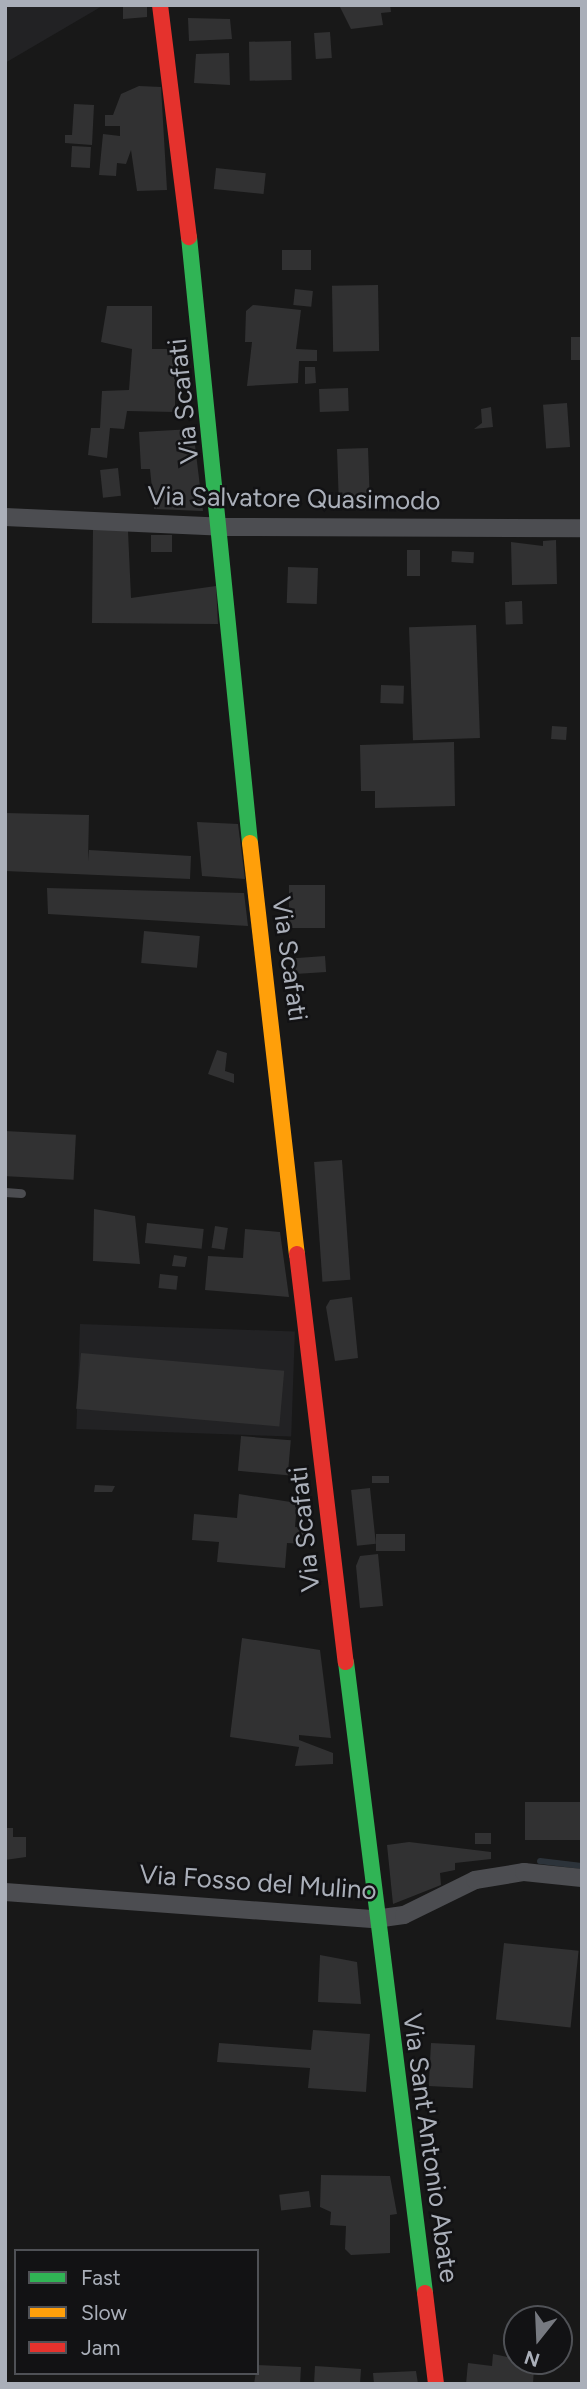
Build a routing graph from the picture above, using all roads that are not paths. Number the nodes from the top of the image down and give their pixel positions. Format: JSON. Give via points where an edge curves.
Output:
{"nodes":[{"id":1,"x":160,"y":5,"type":"edge"},
{"id":2,"x":5,"y":517,"type":"edge"},
{"id":3,"x":222,"y":527,"type":"junction"},
{"id":4,"x":582,"y":528,"type":"edge"},
{"id":5,"x":5,"y":1192,"type":"edge"},
{"id":6,"x":21,"y":1193,"type":"dead end"},
{"id":7,"x":582,"y":1878,"type":"edge"},
{"id":8,"x":5,"y":1892,"type":"edge"},
{"id":9,"x":375,"y":1919,"type":"junction"},
{"id":10,"x":436,"y":2384,"type":"edge"}],
"edges":[{"from":1,"to":3,"type":"street","name":"Via Scafati"},
{"from":2,"to":3,"type":"street","name":"Via Salvatore Quasimodo"},
{"from":3,"to":4,"type":"street","name":"Via Salvatore Quasimodo"},
{"from":3,"to":9,"type":"street","name":"Via Scafati","via":[[256,900]]},
{"from":5,"to":6,"type":"lane"},
{"from":7,"to":9,"type":"street","name":"Via Fosso del Mulino","via":[[524,1872],[475,1880],[404,1915]]},
{"from":8,"to":9,"type":"street","name":"Via Fosso del Mulino"},
{"from":9,"to":10,"type":"street","name":"Via Sant'Antonio Abate"}]}
